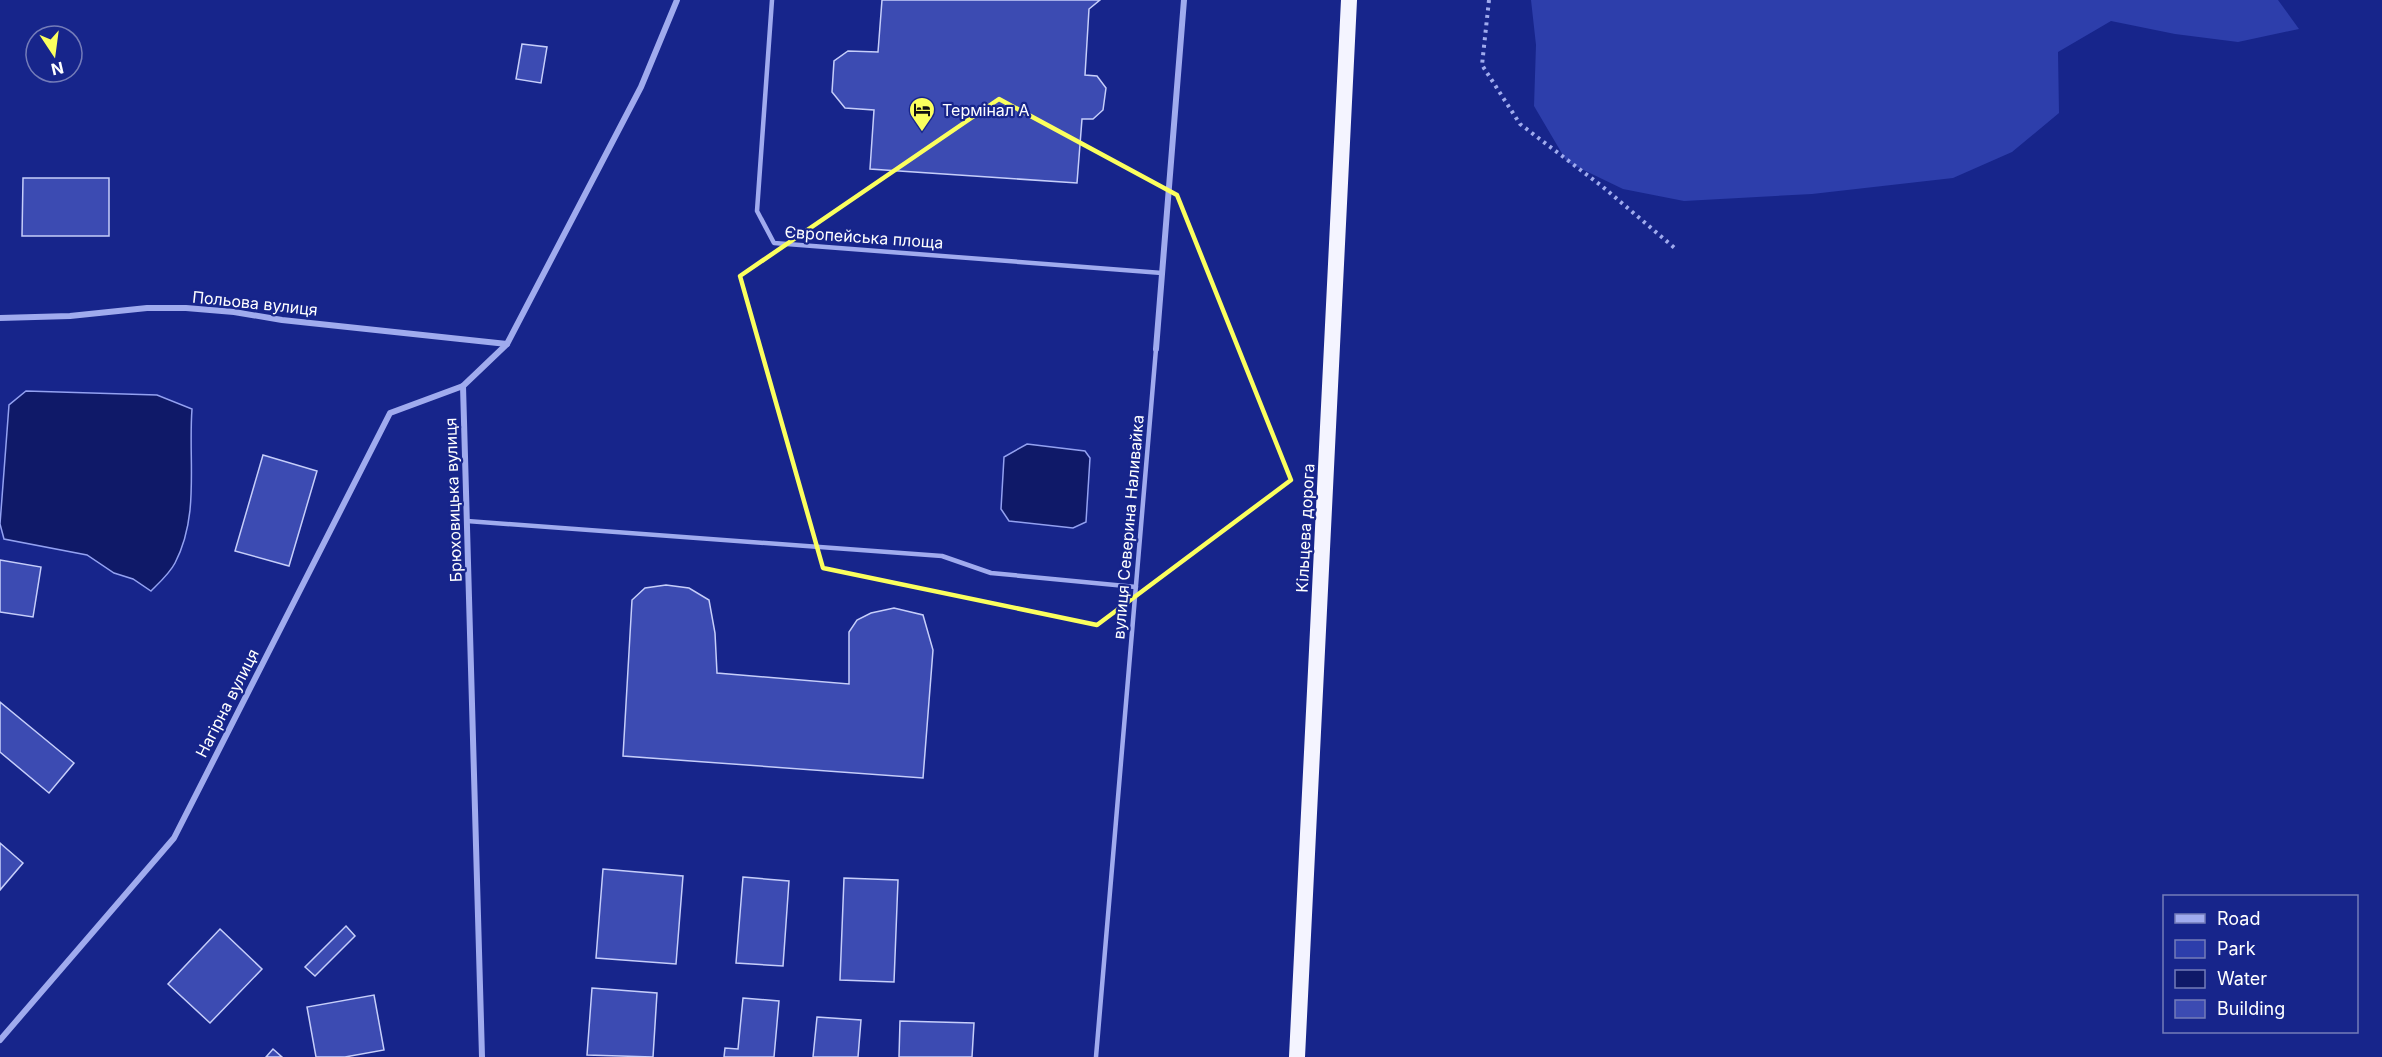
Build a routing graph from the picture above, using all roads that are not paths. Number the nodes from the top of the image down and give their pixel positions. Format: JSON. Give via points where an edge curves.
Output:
{"nodes":[{"id":1,"x":677,"y":0,"type":"edge"},
{"id":2,"x":772,"y":0,"type":"edge"},
{"id":3,"x":1184,"y":0,"type":"edge"},
{"id":4,"x":1349,"y":0,"type":"edge"},
{"id":5,"x":1162,"y":273,"type":"junction"},
{"id":6,"x":0,"y":318,"type":"edge"},
{"id":7,"x":507,"y":344,"type":"junction"},
{"id":8,"x":1156,"y":348,"type":"joint"},
{"id":9,"x":464,"y":386,"type":"junction"},
{"id":10,"x":467,"y":521,"type":"junction"},
{"id":11,"x":1136,"y":587,"type":"junction"},
{"id":12,"x":0,"y":1040,"type":"edge"},
{"id":13,"x":482,"y":1057,"type":"edge"},
{"id":14,"x":1096,"y":1057,"type":"edge"},
{"id":15,"x":1297,"y":1057,"type":"edge"}],
"edges":[{"from":1,"to":7,"type":"street","via":[[641,87]]},
{"from":2,"to":5,"type":"lane","name":"Європейська площа","via":[[757,211],[774,243]]},
{"from":3,"to":5,"type":"street","name":"вулиця Северина Наливайка"},
{"from":4,"to":15,"type":"highway","name":"Кільцева дорога"},
{"from":5,"to":8,"type":"street","name":"вулиця Северина Наливайка"},
{"from":6,"to":7,"type":"street","name":"Польова вулиця","via":[[186,308]]},
{"from":7,"to":9,"type":"street"},
{"from":8,"to":11,"type":"lane","name":"вулиця Северина Наливайка"},
{"from":9,"to":10,"type":"street","name":"Брюховицька вулиця"},
{"from":9,"to":12,"type":"street","name":"Нагірна вулиця","via":[[390,413],[174,838]]},
{"from":10,"to":11,"type":"lane","via":[[942,556],[991,573]]},
{"from":10,"to":13,"type":"street","name":"Брюховицька вулиця"},
{"from":11,"to":14,"type":"lane","name":"вулиця Северина Наливайка"}]}
